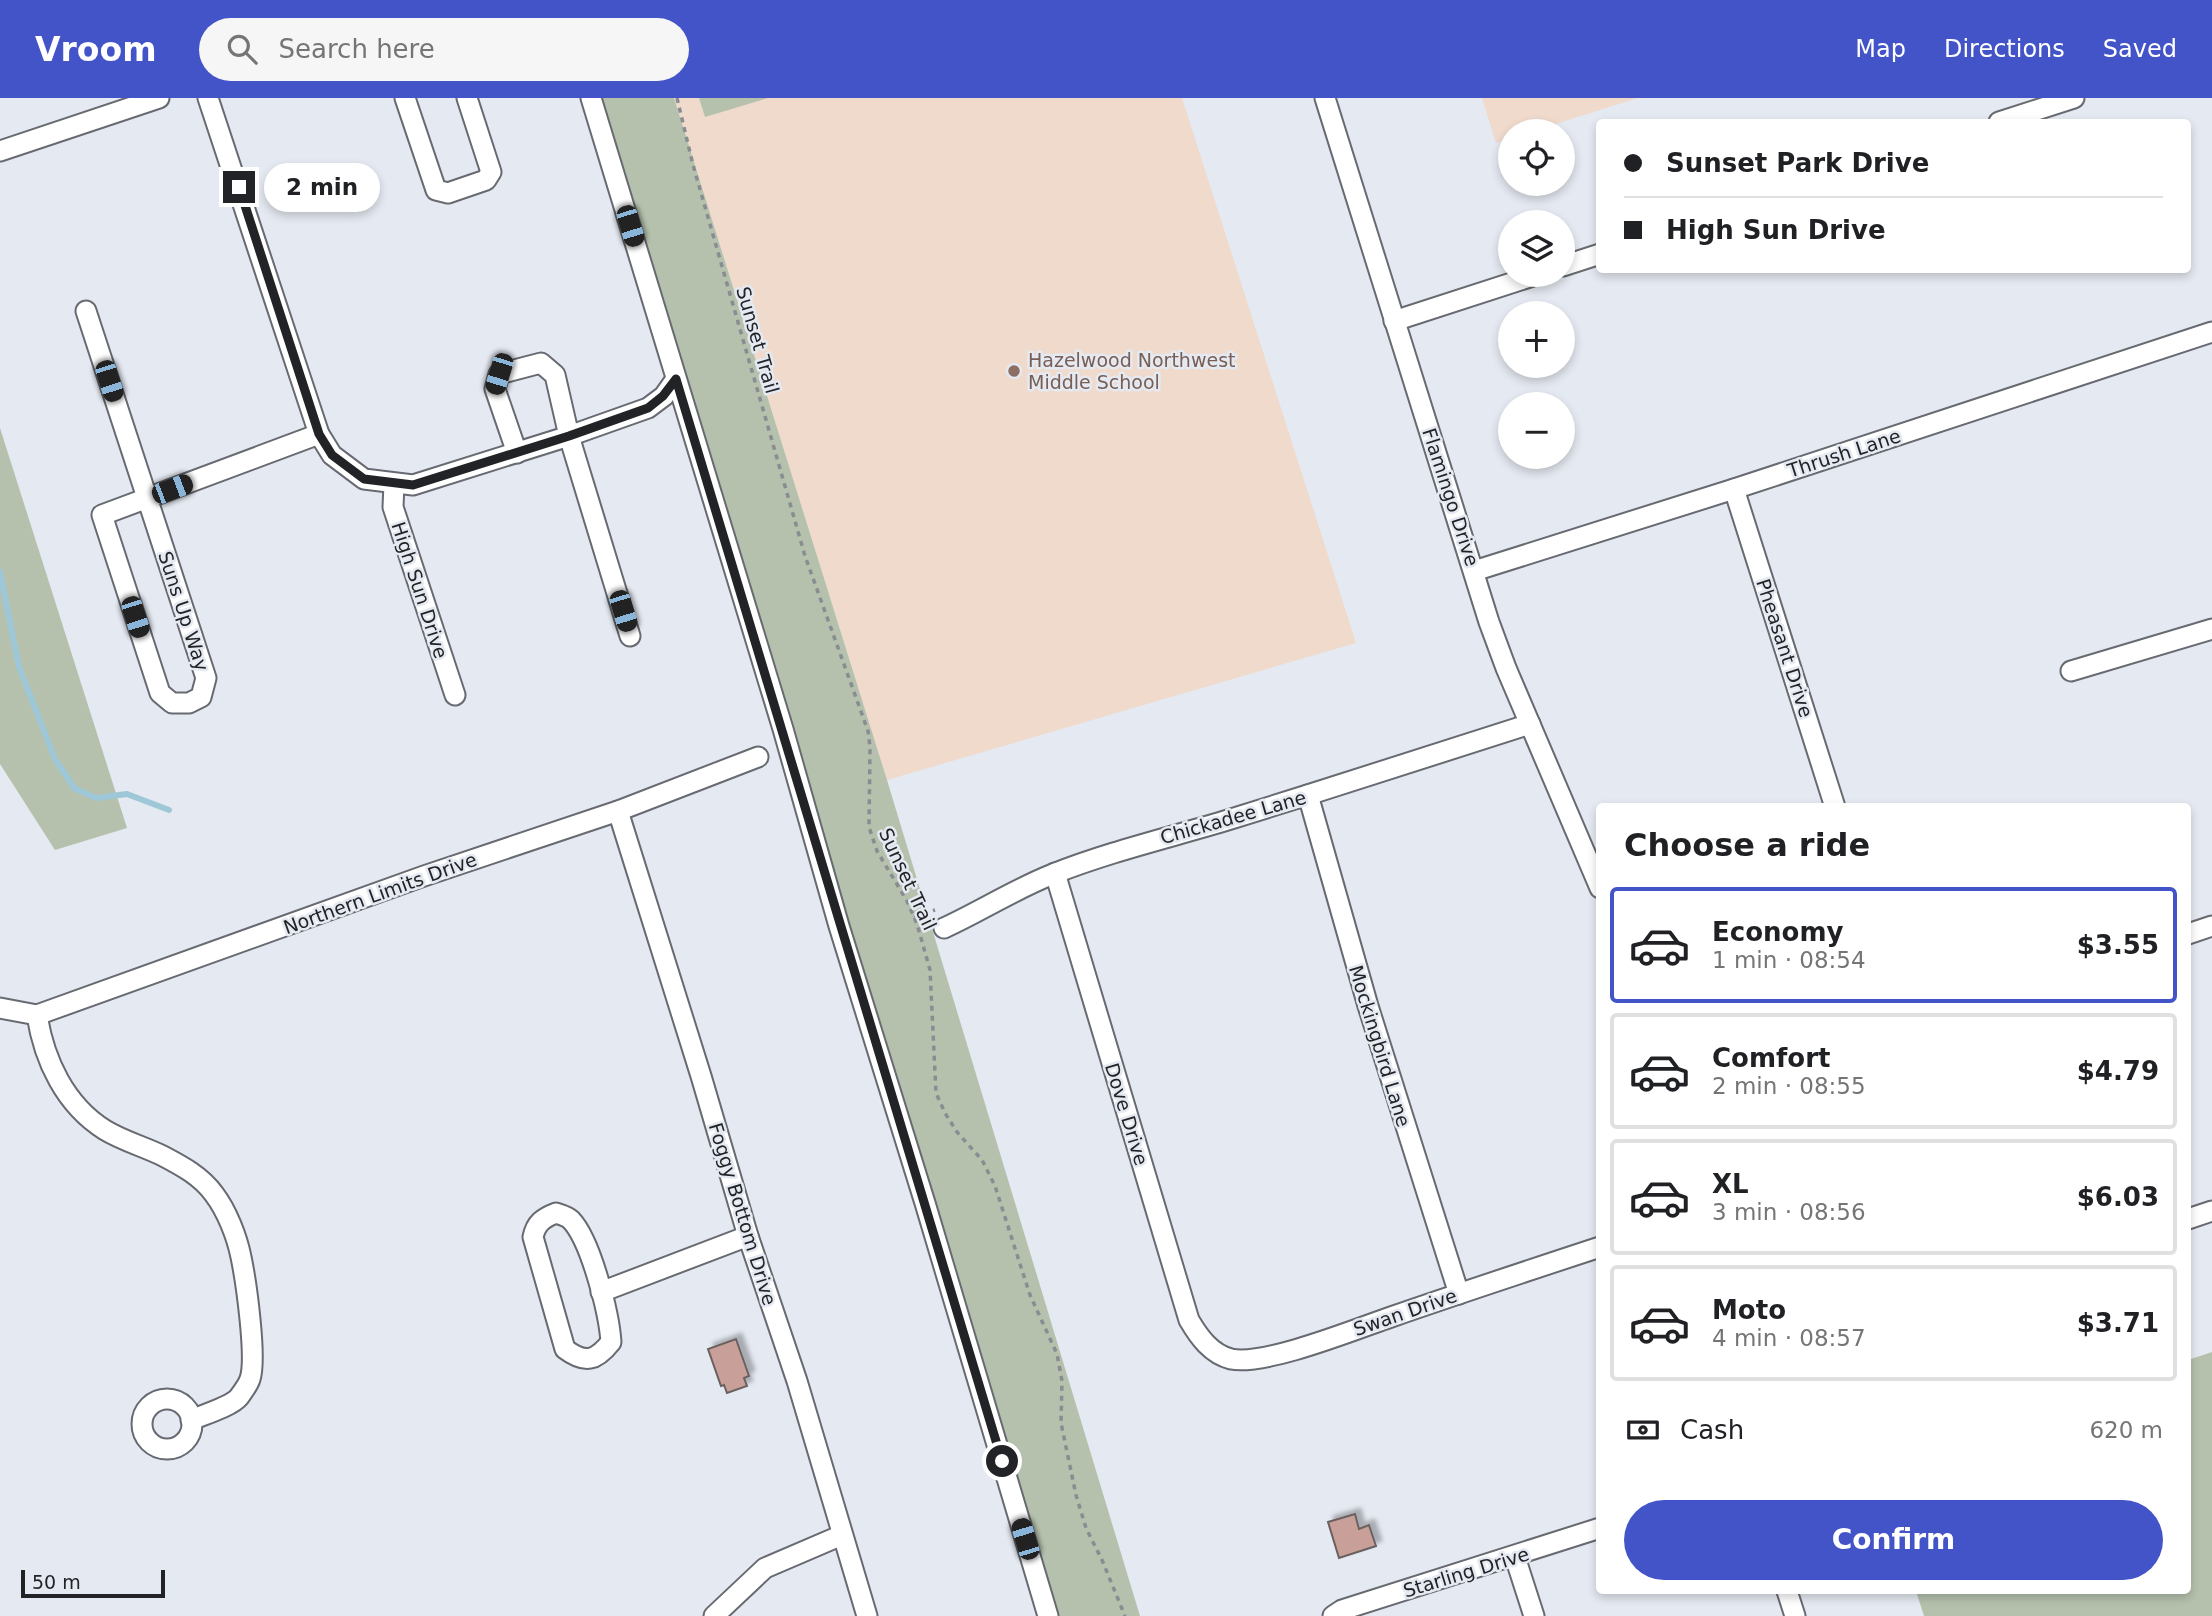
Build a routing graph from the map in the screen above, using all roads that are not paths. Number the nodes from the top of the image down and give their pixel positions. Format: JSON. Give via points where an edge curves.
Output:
{"nodes":[{"id":1,"x":159,"y":98,"type":"edge"},
{"id":2,"x":208,"y":98,"type":"edge"},
{"id":3,"x":405,"y":98,"type":"edge"},
{"id":4,"x":467,"y":98,"type":"edge"},
{"id":5,"x":591,"y":98,"type":"edge"},
{"id":6,"x":1325,"y":98,"type":"edge"},
{"id":7,"x":2074,"y":98,"type":"edge"},
{"id":8,"x":2008,"y":119,"type":"edge"},
{"id":9,"x":0,"y":151,"type":"edge"},
{"id":10,"x":1596,"y":255,"type":"edge"},
{"id":11,"x":1575,"y":262,"type":"edge"},
{"id":12,"x":1499,"y":287,"type":"edge"},
{"id":13,"x":86,"y":311,"type":"dead end"},
{"id":14,"x":1394,"y":321,"type":"junction"},
{"id":15,"x":2212,"y":332,"type":"edge"},
{"id":16,"x":676,"y":379,"type":"junction"},
{"id":17,"x":319,"y":434,"type":"junction"},
{"id":18,"x":569,"y":436,"type":"junction"},
{"id":19,"x":517,"y":453,"type":"junction"},
{"id":20,"x":394,"y":484,"type":"junction"},
{"id":21,"x":1734,"y":489,"type":"junction"},
{"id":22,"x":147,"y":498,"type":"junction"},
{"id":23,"x":1474,"y":571,"type":"junction"},
{"id":24,"x":2212,"y":629,"type":"edge"},
{"id":25,"x":630,"y":636,"type":"dead end"},
{"id":26,"x":2071,"y":671,"type":"dead end"},
{"id":27,"x":455,"y":695,"type":"dead end"},
{"id":28,"x":1530,"y":724,"type":"junction"},
{"id":29,"x":758,"y":758,"type":"dead end"},
{"id":30,"x":1308,"y":795,"type":"junction"},
{"id":31,"x":1834,"y":803,"type":"edge"},
{"id":32,"x":618,"y":811,"type":"junction"},
{"id":33,"x":1055,"y":873,"type":"junction"},
{"id":34,"x":1596,"y":879,"type":"edge"},
{"id":35,"x":2212,"y":926,"type":"edge"},
{"id":36,"x":944,"y":928,"type":"dead end"},
{"id":37,"x":2191,"y":933,"type":"edge"},
{"id":38,"x":0,"y":1007,"type":"edge"},
{"id":39,"x":37,"y":1014,"type":"junction"},
{"id":40,"x":2212,"y":1211,"type":"edge"},
{"id":41,"x":2191,"y":1218,"type":"edge"},
{"id":42,"x":748,"y":1236,"type":"junction"},
{"id":43,"x":1596,"y":1248,"type":"edge"},
{"id":44,"x":601,"y":1292,"type":"junction"},
{"id":45,"x":1459,"y":1294,"type":"junction"},
{"id":46,"x":1211,"y":1349,"type":"joint"},
{"id":47,"x":191,"y":1420,"type":"dead end"},
{"id":48,"x":1596,"y":1529,"type":"edge"},
{"id":49,"x":842,"y":1535,"type":"junction"},
{"id":50,"x":1515,"y":1557,"type":"junction"},
{"id":51,"x":1788,"y":1594,"type":"edge"},
{"id":52,"x":714,"y":1616,"type":"edge"},
{"id":53,"x":867,"y":1616,"type":"edge"},
{"id":54,"x":1048,"y":1616,"type":"edge"},
{"id":55,"x":1333,"y":1616,"type":"edge"},
{"id":56,"x":1534,"y":1616,"type":"edge"},
{"id":57,"x":1796,"y":1616,"type":"edge"}],
"edges":[{"from":1,"to":9,"type":"street"},
{"from":2,"to":17,"type":"street"},
{"from":3,"to":4,"type":"street","via":[[436,190],[448,194],[486,180],[491,172]]},
{"from":5,"to":16,"type":"street"},
{"from":6,"to":14,"type":"street","name":"Flamingo Drive"},
{"from":7,"to":8,"type":"street"},
{"from":10,"to":11,"type":"street"},
{"from":12,"to":14,"type":"street"},
{"from":13,"to":22,"type":"street","name":"Suns Up Way"},
{"from":14,"to":23,"type":"street","name":"Flamingo Drive"},
{"from":15,"to":21,"type":"street","name":"Thrush Lane"},
{"from":16,"to":18,"type":"street","via":[[648,408]]},
{"from":16,"to":54,"type":"street"},
{"from":17,"to":20,"type":"street","via":[[332,455],[350,470],[364,479]]},
{"from":17,"to":22,"type":"street","name":"Suns Up Way"},
{"from":18,"to":19,"type":"street"},
{"from":18,"to":19,"type":"street","via":[[555,376],[541,363],[499,374],[495,389]]},
{"from":18,"to":25,"type":"street"},
{"from":19,"to":20,"type":"street","via":[[413,485]]},
{"from":20,"to":27,"type":"street","name":"High Sun Drive","via":[[393,507]]},
{"from":21,"to":23,"type":"street","name":"Thrush Lane"},
{"from":21,"to":31,"type":"street","name":"Pheasant Drive"},
{"from":22,"to":22,"type":"street","name":"Suns Up Way","via":[[102,515],[160,693],[172,703],[189,703],[201,697],[206,678]]},
{"from":23,"to":28,"type":"street","name":"Flamingo Drive"},
{"from":24,"to":26,"type":"street"},
{"from":28,"to":30,"type":"street","name":"Chickadee Lane"},
{"from":28,"to":34,"type":"street","name":"Flamingo Drive"},
{"from":29,"to":32,"type":"street","name":"Northern Limits Drive"},
{"from":30,"to":33,"type":"street","name":"Chickadee Lane"},
{"from":30,"to":45,"type":"street","name":"Mockingbird Lane","via":[[1372,1019]]},
{"from":32,"to":39,"type":"street","name":"Northern Limits Drive"},
{"from":32,"to":42,"type":"street","name":"Foggy Bottom Drive"},
{"from":33,"to":36,"type":"street","name":"Chickadee Lane"},
{"from":33,"to":46,"type":"street","name":"Dove Drive","via":[[1189,1321]]},
{"from":35,"to":37,"type":"street"},
{"from":38,"to":39,"type":"street"},
{"from":39,"to":47,"type":"street","via":[[52,1068],[87,1116],[106,1131],[193,1173],[214,1194],[229,1222],[241,1256],[252,1356],[250,1378],[237,1400]]},
{"from":40,"to":41,"type":"street"},
{"from":42,"to":44,"type":"street"},
{"from":42,"to":49,"type":"street","name":"Foggy Bottom Drive"},
{"from":43,"to":45,"type":"street","name":"Swan Drive"},
{"from":44,"to":44,"type":"street","via":[[611,1342],[602,1354],[576,1357],[565,1349],[533,1237],[545,1217],[556,1213],[569,1218],[580,1233]]},
{"from":45,"to":46,"type":"street","name":"Swan Drive","via":[[1255,1360],[1231,1359]]},
{"from":48,"to":50,"type":"street","name":"Starling Drive"},
{"from":49,"to":52,"type":"street","via":[[765,1568]]},
{"from":49,"to":53,"type":"street","name":"Foggy Bottom Drive"},
{"from":50,"to":55,"type":"street","name":"Starling Drive"},
{"from":50,"to":56,"type":"street"},
{"from":51,"to":57,"type":"street"}]}
